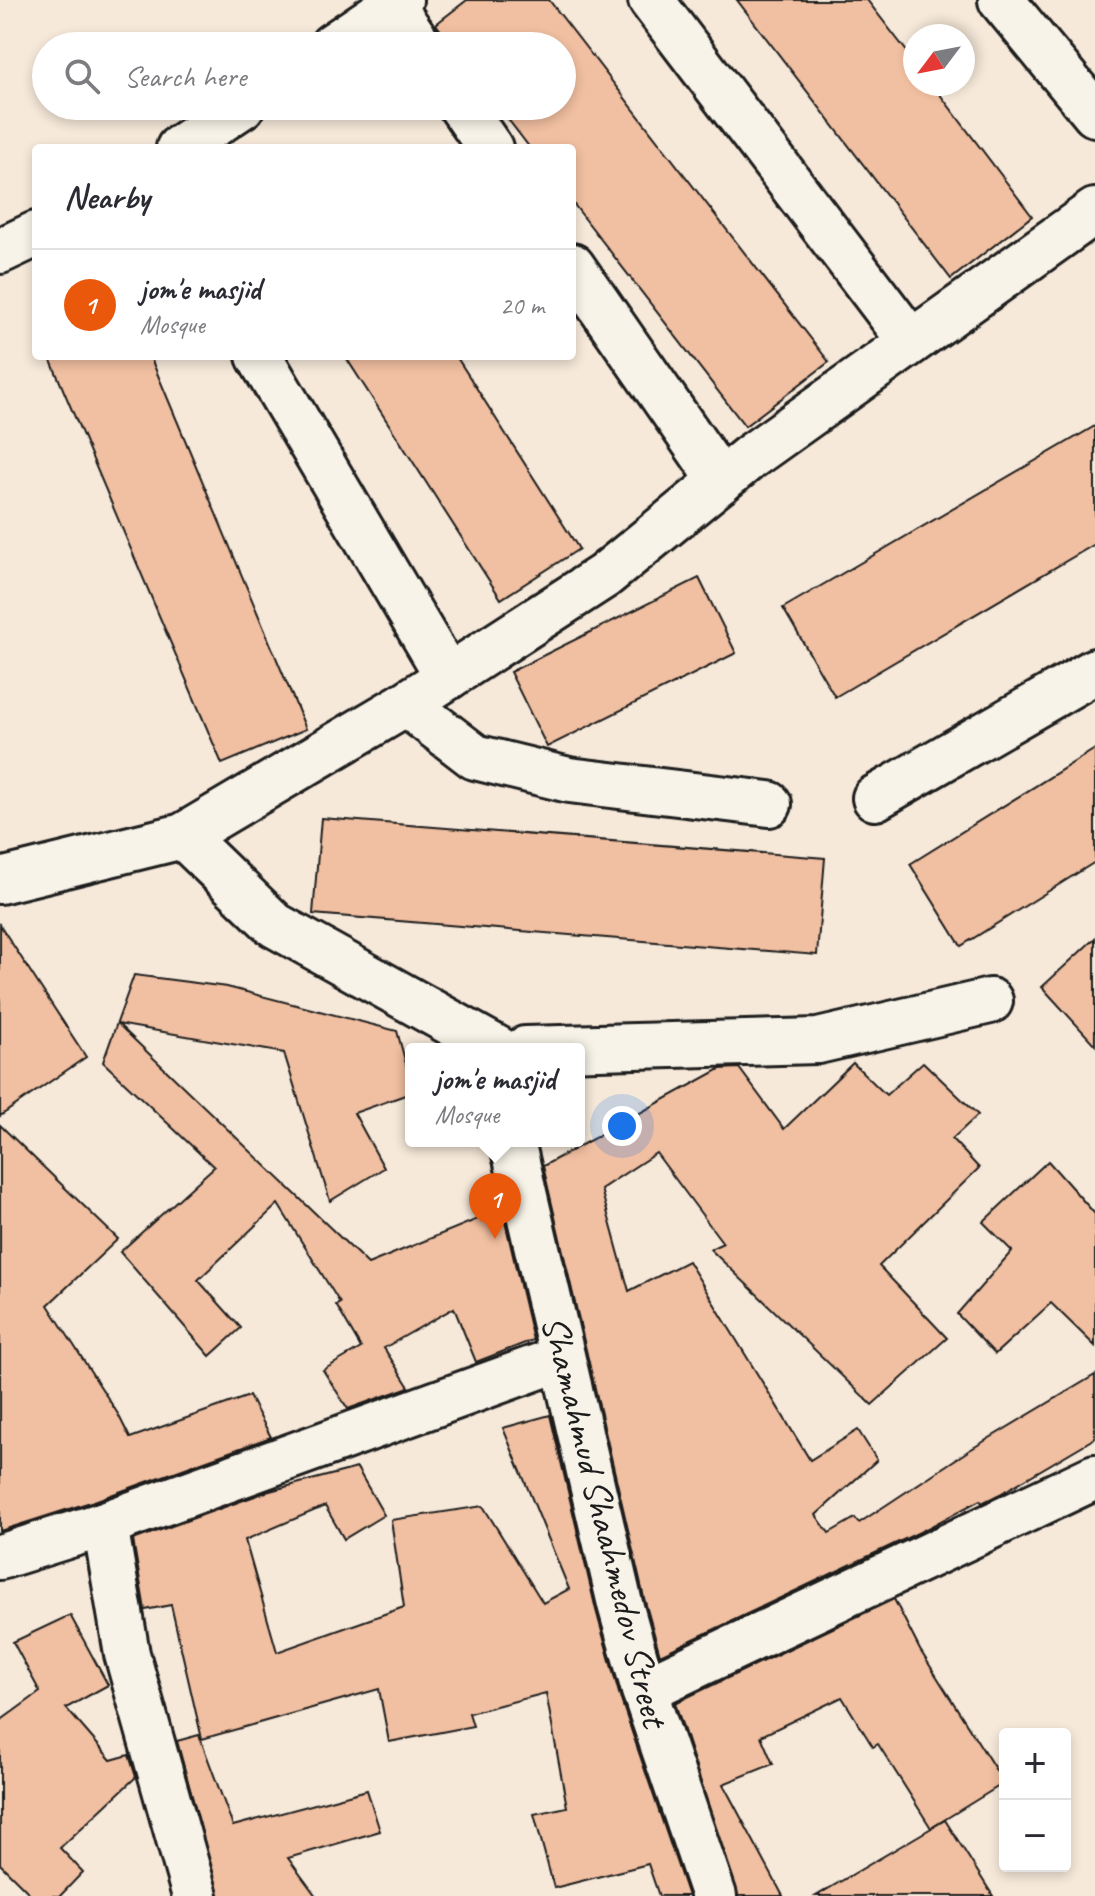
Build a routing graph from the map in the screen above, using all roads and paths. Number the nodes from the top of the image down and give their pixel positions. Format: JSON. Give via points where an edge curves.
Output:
{"nodes":[{"id":1,"x":651,"y":0,"type":"edge"},
{"id":2,"x":1001,"y":0,"type":"edge"},
{"id":3,"x":396,"y":3,"type":"edge"},
{"id":4,"x":353,"y":32,"type":"edge"},
{"id":5,"x":412,"y":32,"type":"edge"},
{"id":6,"x":1095,"y":114,"type":"edge"},
{"id":7,"x":221,"y":120,"type":"edge"},
{"id":8,"x":471,"y":120,"type":"edge"},
{"id":9,"x":185,"y":144,"type":"edge"},
{"id":10,"x":487,"y":144,"type":"edge"},
{"id":11,"x":1095,"y":211,"type":"edge"},
{"id":12,"x":32,"y":236,"type":"edge"},
{"id":13,"x":0,"y":251,"type":"edge"},
{"id":14,"x":576,"y":272,"type":"edge"},
{"id":15,"x":911,"y":342,"type":"junction"},
{"id":16,"x":261,"y":360,"type":"edge"},
{"id":17,"x":721,"y":481,"type":"junction"},
{"id":18,"x":1095,"y":671,"type":"edge"},
{"id":19,"x":448,"y":677,"type":"junction"},
{"id":20,"x":406,"y":704,"type":"junction"},
{"id":21,"x":875,"y":798,"type":"dead end"},
{"id":22,"x":769,"y":804,"type":"dead end"},
{"id":23,"x":183,"y":836,"type":"junction"},
{"id":24,"x":0,"y":881,"type":"edge"},
{"id":25,"x":990,"y":1001,"type":"dead end"},
{"id":26,"x":487,"y":1043,"type":"edge"},
{"id":27,"x":585,"y":1047,"type":"edge"},
{"id":28,"x":513,"y":1147,"type":"edge"},
{"id":29,"x":562,"y":1358,"type":"junction"},
{"id":30,"x":1095,"y":1477,"type":"edge"},
{"id":31,"x":105,"y":1524,"type":"junction"},
{"id":32,"x":0,"y":1557,"type":"edge"},
{"id":33,"x":644,"y":1690,"type":"junction"},
{"id":34,"x":195,"y":1896,"type":"edge"},
{"id":35,"x":714,"y":1896,"type":"edge"}],
"edges":[{"from":1,"to":15,"type":"street"},
{"from":2,"to":6,"type":"street"},
{"from":3,"to":4,"type":"street"},
{"from":3,"to":5,"type":"street"},
{"from":7,"to":9,"type":"street"},
{"from":8,"to":10,"type":"street"},
{"from":11,"to":15,"type":"street"},
{"from":12,"to":13,"type":"street"},
{"from":14,"to":17,"type":"street"},
{"from":15,"to":17,"type":"street"},
{"from":16,"to":19,"type":"street"},
{"from":17,"to":19,"type":"street","via":[[604,576]]},
{"from":18,"to":21,"type":"street"},
{"from":19,"to":20,"type":"street"},
{"from":20,"to":22,"type":"street","via":[[475,757],[569,780]]},
{"from":20,"to":23,"type":"street"},
{"from":23,"to":24,"type":"street"},
{"from":23,"to":26,"type":"street","via":[[275,925]]},
{"from":25,"to":27,"type":"street","via":[[818,1041]]},
{"from":28,"to":29,"type":"street","name":"Shamahmud Shaahmedov Street"},
{"from":29,"to":31,"type":"street"},
{"from":29,"to":33,"type":"street","name":"Shamahmud Shaahmedov Street"},
{"from":30,"to":33,"type":"street"},
{"from":31,"to":32,"type":"street"},
{"from":31,"to":34,"type":"street","via":[[127,1654]]},
{"from":33,"to":35,"type":"street","name":"Shamahmud Shaahmedov Street"}]}
